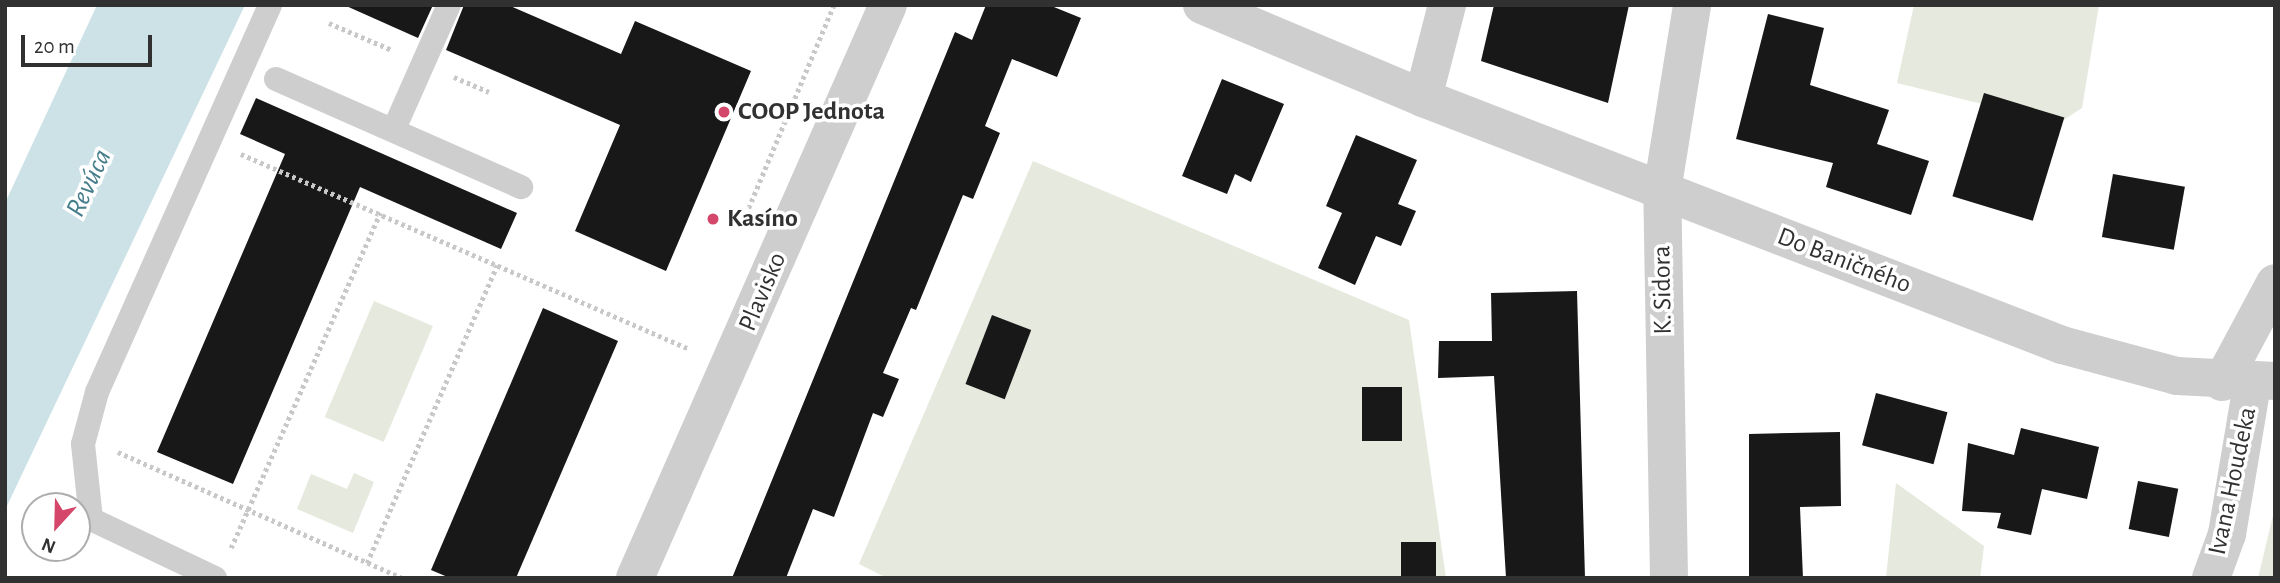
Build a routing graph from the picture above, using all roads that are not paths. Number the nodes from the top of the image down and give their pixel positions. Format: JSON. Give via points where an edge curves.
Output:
{"nodes":[{"id":1,"x":271,"y":5,"type":"edge"},
{"id":2,"x":449,"y":5,"type":"edge"},
{"id":3,"x":888,"y":5,"type":"edge"},
{"id":4,"x":1202,"y":5,"type":"edge"},
{"id":5,"x":1447,"y":5,"type":"edge"},
{"id":6,"x":1692,"y":5,"type":"edge"},
{"id":7,"x":276,"y":79,"type":"dead end"},
{"id":8,"x":1423,"y":99,"type":"junction"},
{"id":9,"x":394,"y":129,"type":"junction"},
{"id":10,"x":520,"y":187,"type":"dead end"},
{"id":11,"x":1662,"y":191,"type":"junction"},
{"id":12,"x":2275,"y":284,"type":"edge"},
{"id":13,"x":2250,"y":382,"type":"edge"},
{"id":14,"x":214,"y":577,"type":"edge"},
{"id":15,"x":635,"y":578,"type":"edge"},
{"id":16,"x":1669,"y":578,"type":"edge"},
{"id":17,"x":2211,"y":578,"type":"edge"}],
"edges":[{"from":1,"to":14,"type":"lane","via":[[97,391],[86,433],[91,519]]},
{"from":2,"to":9,"type":"lane"},
{"from":3,"to":15,"type":"street","name":"Plavisko"},
{"from":4,"to":8,"type":"street","name":"Do Baničného"},
{"from":5,"to":8,"type":"street"},
{"from":6,"to":11,"type":"street","name":"K. Sidora"},
{"from":7,"to":9,"type":"lane"},
{"from":8,"to":11,"type":"street","name":"Do Baničného"},
{"from":9,"to":10,"type":"lane"},
{"from":11,"to":13,"type":"street","name":"Do Baničného","via":[[2062,345]]},
{"from":11,"to":16,"type":"street","name":"K. Sidora"},
{"from":12,"to":13,"type":"street","name":"Ivana Houdeka"},
{"from":13,"to":17,"type":"street","name":"Ivana Houdeka","via":[[2227,534]]}]}
